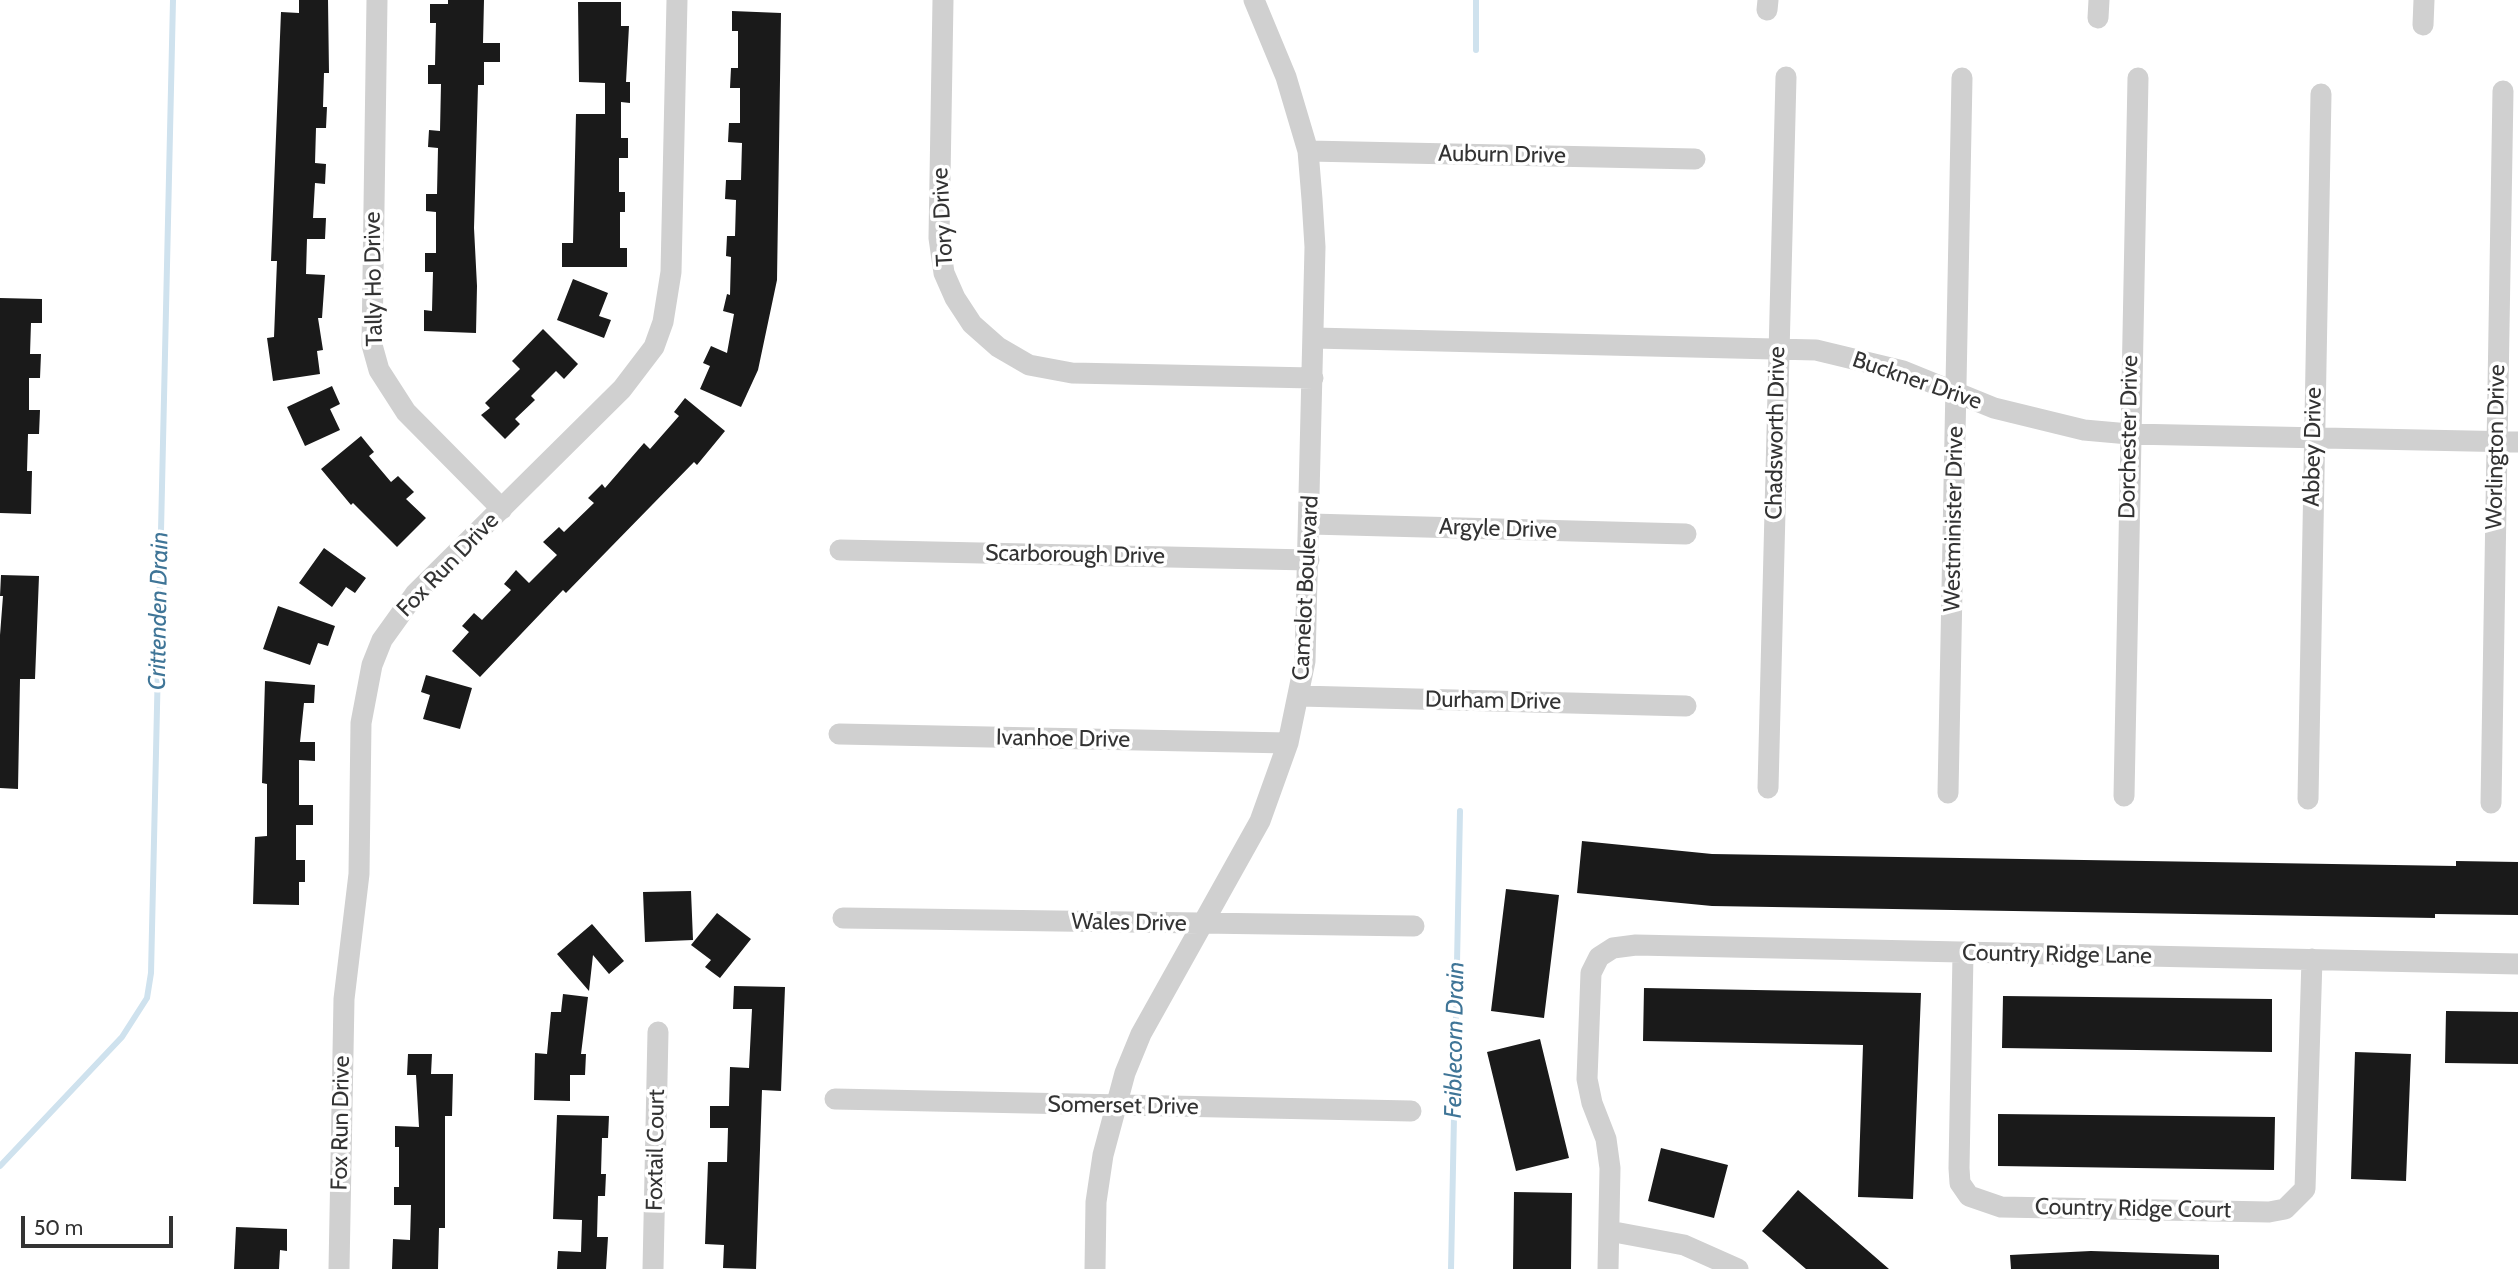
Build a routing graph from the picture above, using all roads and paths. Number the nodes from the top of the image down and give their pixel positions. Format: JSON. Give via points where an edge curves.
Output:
{"nodes":[{"id":1,"x":377,"y":0,"type":"edge"},
{"id":2,"x":677,"y":0,"type":"edge"},
{"id":3,"x":943,"y":0,"type":"edge"},
{"id":4,"x":1254,"y":0,"type":"edge"},
{"id":5,"x":2424,"y":0,"type":"edge"},
{"id":6,"x":2423,"y":25,"type":"dead end"},
{"id":7,"x":1786,"y":77,"type":"dead end"},
{"id":8,"x":1962,"y":78,"type":"dead end"},
{"id":9,"x":2138,"y":78,"type":"dead end"},
{"id":10,"x":2503,"y":91,"type":"dead end"},
{"id":11,"x":2321,"y":94,"type":"dead end"},
{"id":12,"x":1308,"y":151,"type":"junction"},
{"id":13,"x":1695,"y":159,"type":"dead end"},
{"id":14,"x":1314,"y":338,"type":"junction"},
{"id":15,"x":1779,"y":348,"type":"junction"},
{"id":16,"x":1313,"y":378,"type":"junction"},
{"id":17,"x":1957,"y":394,"type":"junction"},
{"id":18,"x":2129,"y":434,"type":"junction"},
{"id":19,"x":2313,"y":439,"type":"junction"},
{"id":20,"x":2496,"y":442,"type":"junction"},
{"id":21,"x":2518,"y":442,"type":"edge"},
{"id":22,"x":502,"y":509,"type":"junction"},
{"id":23,"x":1311,"y":524,"type":"junction"},
{"id":24,"x":1686,"y":534,"type":"dead end"},
{"id":25,"x":840,"y":550,"type":"dead end"},
{"id":26,"x":1310,"y":560,"type":"junction"},
{"id":27,"x":1300,"y":696,"type":"junction"},
{"id":28,"x":1686,"y":706,"type":"dead end"},
{"id":29,"x":839,"y":734,"type":"dead end"},
{"id":30,"x":1288,"y":743,"type":"junction"},
{"id":31,"x":1768,"y":788,"type":"dead end"},
{"id":32,"x":1948,"y":793,"type":"dead end"},
{"id":33,"x":2124,"y":796,"type":"dead end"},
{"id":34,"x":2308,"y":799,"type":"dead end"},
{"id":35,"x":2491,"y":803,"type":"dead end"},
{"id":36,"x":843,"y":918,"type":"dead end"},
{"id":37,"x":1204,"y":925,"type":"junction"},
{"id":38,"x":1414,"y":926,"type":"dead end"},
{"id":39,"x":1963,"y":954,"type":"junction"},
{"id":40,"x":2312,"y":959,"type":"junction"},
{"id":41,"x":2518,"y":964,"type":"edge"},
{"id":42,"x":658,"y":1032,"type":"dead end"},
{"id":43,"x":835,"y":1099,"type":"dead end"},
{"id":44,"x":1115,"y":1107,"type":"junction"},
{"id":45,"x":1411,"y":1111,"type":"dead end"},
{"id":46,"x":1609,"y":1231,"type":"junction"},
{"id":47,"x":339,"y":1269,"type":"edge"},
{"id":48,"x":653,"y":1269,"type":"edge"},
{"id":49,"x":1095,"y":1269,"type":"edge"},
{"id":50,"x":1608,"y":1269,"type":"edge"},
{"id":51,"x":1738,"y":1269,"type":"edge"}],
"edges":[{"from":1,"to":22,"type":"street","name":"Tally Ho Drive","via":[[372,345],[379,370],[406,412]]},
{"from":2,"to":22,"type":"street","name":"Fox Run Drive","via":[[671,272],[663,322],[639,370]]},
{"from":3,"to":16,"type":"street","name":"Tory Drive","via":[[939,238],[944,273],[972,324],[1029,365],[1072,373]]},
{"from":4,"to":12,"type":"street","name":"Camelot Boulevard","via":[[1286,77]]},
{"from":5,"to":6,"type":"street"},
{"from":7,"to":15,"type":"street","name":"Chadsworth Drive"},
{"from":8,"to":17,"type":"street","name":"Westminister Drive"},
{"from":9,"to":18,"type":"street","name":"Dorchester Drive"},
{"from":10,"to":20,"type":"street","name":"Worlington Drive"},
{"from":11,"to":19,"type":"street","name":"Abbey Drive"},
{"from":12,"to":13,"type":"street","name":"Auburn Drive"},
{"from":12,"to":14,"type":"street","name":"Camelot Boulevard","via":[[1315,247]]},
{"from":14,"to":15,"type":"street","name":"Buckner Drive"},
{"from":14,"to":16,"type":"street","name":"Camelot Boulevard"},
{"from":15,"to":17,"type":"street","name":"Buckner Drive","via":[[1858,358]]},
{"from":15,"to":31,"type":"street","name":"Chadsworth Drive"},
{"from":16,"to":23,"type":"street","name":"Camelot Boulevard"},
{"from":17,"to":18,"type":"street","name":"Buckner Drive","via":[[2041,422]]},
{"from":17,"to":32,"type":"street","name":"Westminister Drive"},
{"from":18,"to":19,"type":"street","name":"Buckner Drive"},
{"from":18,"to":33,"type":"street","name":"Dorchester Drive"},
{"from":19,"to":20,"type":"street","name":"Buckner Drive"},
{"from":19,"to":34,"type":"street","name":"Abbey Drive"},
{"from":20,"to":21,"type":"street","name":"Buckner Drive"},
{"from":20,"to":35,"type":"street","name":"Worlington Drive"},
{"from":22,"to":47,"type":"street","name":"Fox Run Drive","via":[[396,618],[382,640],[365,694],[359,874],[344,999]]},
{"from":23,"to":24,"type":"street","name":"Argyle Drive"},
{"from":23,"to":26,"type":"street","name":"Camelot Boulevard"},
{"from":25,"to":26,"type":"street","name":"Scarborough Drive"},
{"from":26,"to":27,"type":"street","name":"Camelot Boulevard"},
{"from":27,"to":28,"type":"street","name":"Durham Drive"},
{"from":27,"to":30,"type":"street","name":"Camelot Boulevard"},
{"from":29,"to":30,"type":"street","name":"Ivanhoe Drive"},
{"from":30,"to":37,"type":"street","name":"Camelot Boulevard","via":[[1260,821]]},
{"from":36,"to":37,"type":"street","name":"Wales Drive"},
{"from":37,"to":38,"type":"street","name":"Wales Drive"},
{"from":37,"to":44,"type":"street","name":"Camelot Boulevard","via":[[1141,1034]]},
{"from":39,"to":40,"type":"street","name":"Country Ridge Lane"},
{"from":39,"to":40,"type":"street","name":"Country Ridge Court","via":[[1959,1168],[1960,1182],[1969,1196],[2001,1207],[2269,1212],[2285,1209],[2297,1200],[2306,1182]]},
{"from":39,"to":46,"type":"street","name":"Country Ridge Lane","via":[[1636,945],[1613,948],[1599,957],[1590,984],[1587,1079],[1609,1158]]},
{"from":40,"to":41,"type":"street","name":"Country Ridge Lane"},
{"from":42,"to":48,"type":"street","name":"Foxtail Court"},
{"from":43,"to":44,"type":"street","name":"Somerset Drive"},
{"from":44,"to":45,"type":"street","name":"Somerset Drive"},
{"from":44,"to":49,"type":"street","name":"Camelot Boulevard","via":[[1096,1202]]},
{"from":46,"to":50,"type":"street"},
{"from":46,"to":51,"type":"street","via":[[1684,1245]]}]}
